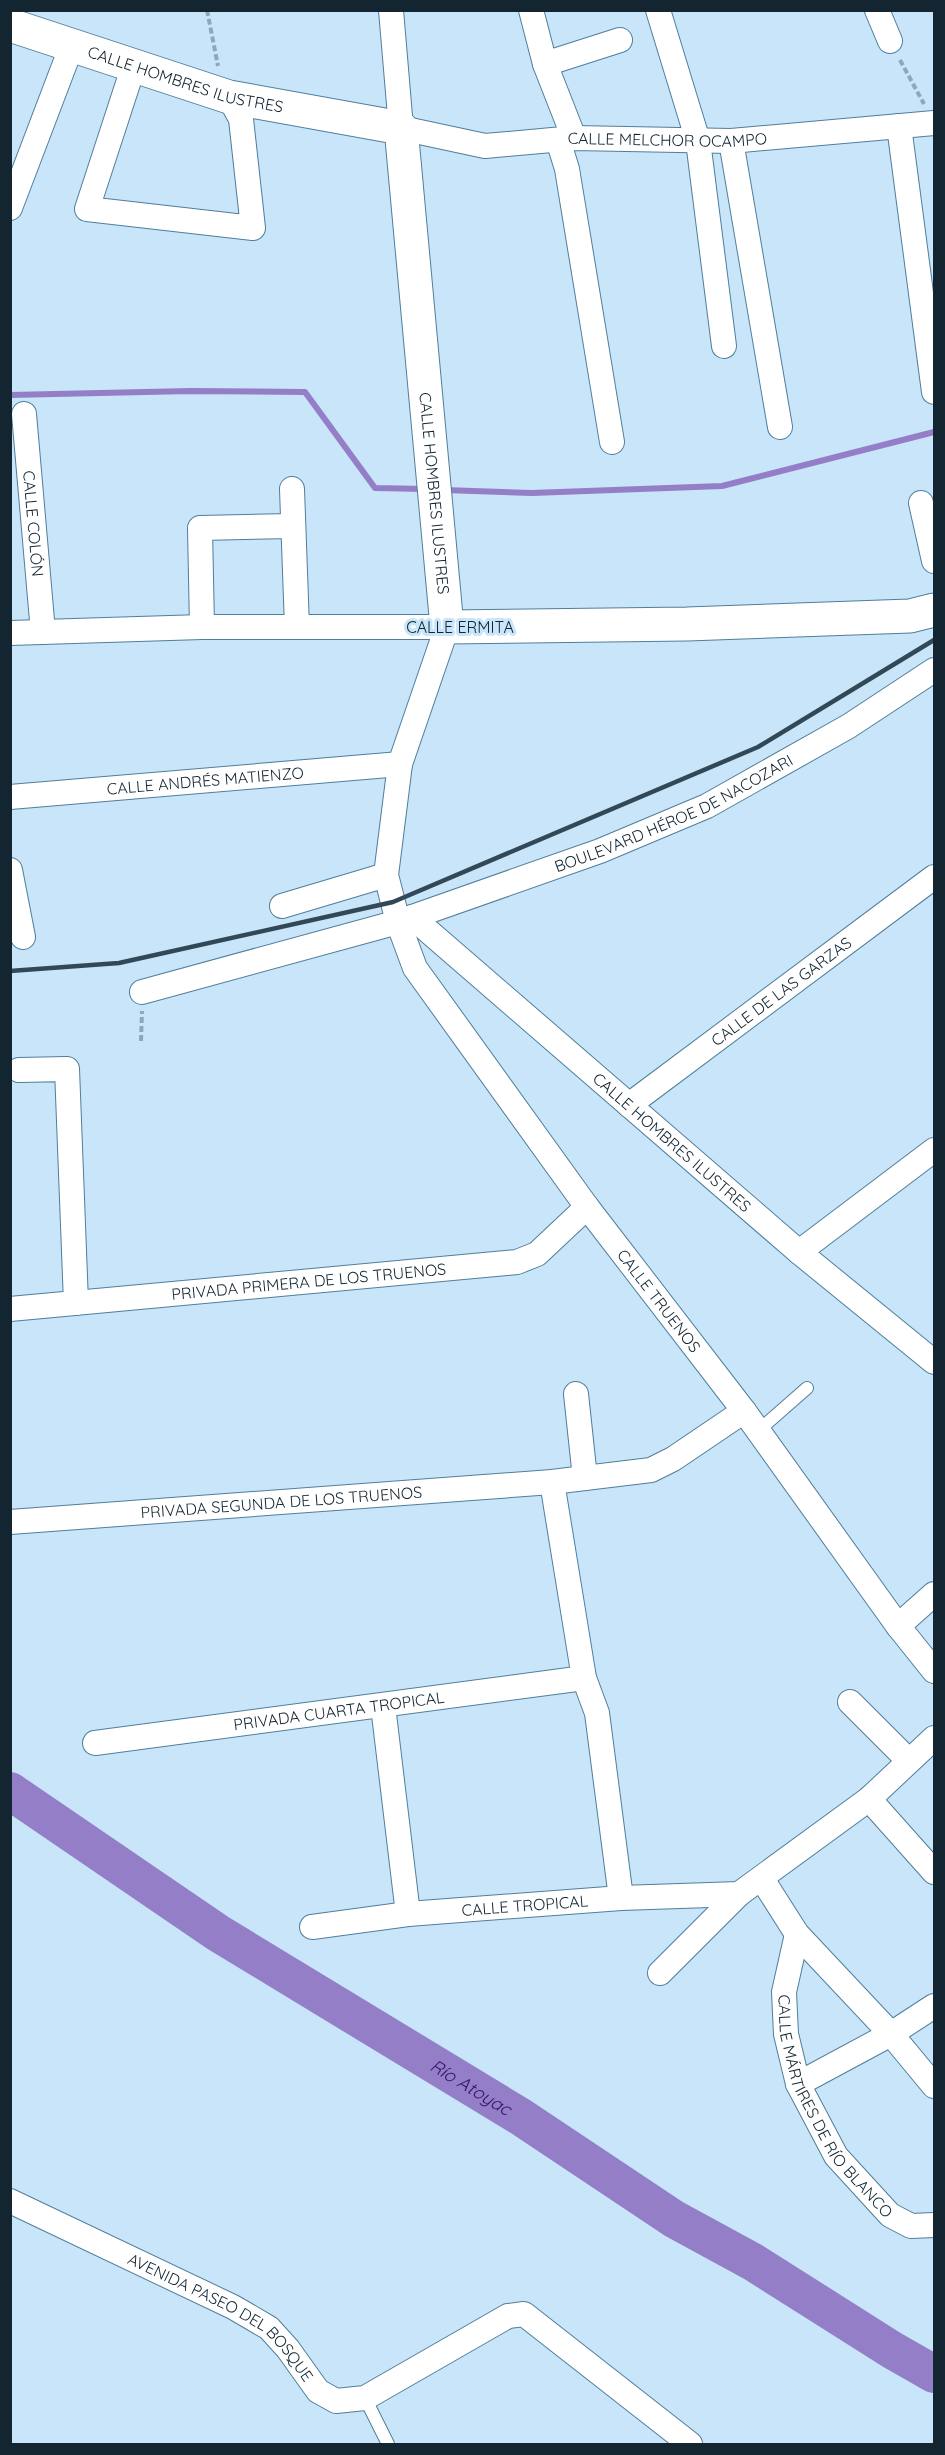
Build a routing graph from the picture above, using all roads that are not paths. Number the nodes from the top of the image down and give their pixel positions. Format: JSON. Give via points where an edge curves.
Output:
{"nodes":[{"id":1,"x":391,"y":10,"type":"edge"},
{"id":2,"x":531,"y":10,"type":"edge"},
{"id":3,"x":658,"y":10,"type":"edge"},
{"id":4,"x":877,"y":10,"type":"edge"},
{"id":5,"x":10,"y":25,"type":"edge"},
{"id":6,"x":620,"y":40,"type":"dead end"},
{"id":7,"x":890,"y":41,"type":"road end"},
{"id":8,"x":72,"y":45,"type":"junction"},
{"id":9,"x":545,"y":64,"type":"junction"},
{"id":10,"x":134,"y":65,"type":"junction"},
{"id":11,"x":224,"y":87,"type":"junction"},
{"id":12,"x":934,"y":123,"type":"edge"},
{"id":13,"x":898,"y":126,"type":"junction"},
{"id":14,"x":400,"y":128,"type":"junction"},
{"id":15,"x":566,"y":139,"type":"junction"},
{"id":16,"x":699,"y":141,"type":"junction"},
{"id":17,"x":731,"y":141,"type":"junction"},
{"id":18,"x":10,"y":208,"type":"edge"},
{"id":19,"x":724,"y":346,"type":"dead end"},
{"id":20,"x":934,"y":392,"type":"edge"},
{"id":21,"x":24,"y":414,"type":"dead end"},
{"id":22,"x":780,"y":427,"type":"dead end"},
{"id":23,"x":612,"y":442,"type":"dead end"},
{"id":24,"x":292,"y":489,"type":"dead end"},
{"id":25,"x":921,"y":503,"type":"dead end"},
{"id":26,"x":292,"y":526,"type":"junction"},
{"id":27,"x":934,"y":561,"type":"edge"},
{"id":28,"x":929,"y":617,"type":"edge"},
{"id":29,"x":202,"y":627,"type":"junction"},
{"id":30,"x":297,"y":627,"type":"junction"},
{"id":31,"x":447,"y":627,"type":"junction"},
{"id":32,"x":43,"y":632,"type":"junction"},
{"id":33,"x":10,"y":633,"type":"edge"},
{"id":34,"x":934,"y":670,"type":"edge"},
{"id":35,"x":400,"y":764,"type":"junction"},
{"id":36,"x":10,"y":797,"type":"edge"},
{"id":37,"x":10,"y":870,"type":"edge"},
{"id":38,"x":386,"y":875,"type":"junction"},
{"id":39,"x":934,"y":877,"type":"edge"},
{"id":40,"x":282,"y":906,"type":"dead end"},
{"id":41,"x":405,"y":920,"type":"junction"},
{"id":42,"x":23,"y":937,"type":"dead end"},
{"id":43,"x":142,"y":992,"type":"road end"},
{"id":44,"x":19,"y":1070,"type":"dead end"},
{"id":45,"x":629,"y":1105,"type":"junction"},
{"id":46,"x":934,"y":1150,"type":"edge"},
{"id":47,"x":587,"y":1207,"type":"junction"},
{"id":48,"x":799,"y":1252,"type":"junction"},
{"id":49,"x":76,"y":1303,"type":"junction"},
{"id":50,"x":10,"y":1309,"type":"edge"},
{"id":51,"x":934,"y":1362,"type":"edge"},
{"id":52,"x":807,"y":1388,"type":"dead end"},
{"id":53,"x":576,"y":1394,"type":"dead end"},
{"id":54,"x":744,"y":1411,"type":"junction"},
{"id":55,"x":758,"y":1431,"type":"junction"},
{"id":56,"x":585,"y":1478,"type":"junction"},
{"id":57,"x":552,"y":1482,"type":"junction"},
{"id":58,"x":10,"y":1522,"type":"edge"},
{"id":59,"x":934,"y":1594,"type":"edge"},
{"id":60,"x":898,"y":1626,"type":"junction"},
{"id":61,"x":934,"y":1671,"type":"edge"},
{"id":62,"x":584,"y":1678,"type":"junction"},
{"id":63,"x":850,"y":1702,"type":"dead end"},
{"id":64,"x":383,"y":1706,"type":"junction"},
{"id":65,"x":934,"y":1738,"type":"edge"},
{"id":66,"x":95,"y":1743,"type":"dead end"},
{"id":67,"x":909,"y":1761,"type":"junction"},
{"id":68,"x":869,"y":1799,"type":"junction"},
{"id":69,"x":934,"y":1872,"type":"edge"},
{"id":70,"x":762,"y":1879,"type":"junction"},
{"id":71,"x":739,"y":1894,"type":"junction"},
{"id":72,"x":621,"y":1898,"type":"junction"},
{"id":73,"x":408,"y":1914,"type":"junction"},
{"id":74,"x":312,"y":1927,"type":"dead end"},
{"id":75,"x":797,"y":1934,"type":"junction"},
{"id":76,"x":660,"y":1972,"type":"dead end"},
{"id":77,"x":934,"y":2006,"type":"edge"},
{"id":78,"x":891,"y":2034,"type":"junction"},
{"id":79,"x":798,"y":2084,"type":"junction"},
{"id":80,"x":934,"y":2086,"type":"edge"},
{"id":81,"x":10,"y":2201,"type":"edge"},
{"id":82,"x":923,"y":2226,"type":"edge"},
{"id":83,"x":365,"y":2398,"type":"junction"},
{"id":84,"x":388,"y":2445,"type":"edge"},
{"id":85,"x":690,"y":2445,"type":"edge"}],
"edges":[{"from":1,"to":14,"type":"street","name":"CALLE HOMBRES ILUSTRES"},
{"from":2,"to":9,"type":"street"},
{"from":3,"to":16,"type":"street"},
{"from":4,"to":7,"type":"street"},
{"from":5,"to":8,"type":"street","name":"CALLE HOMBRES ILUSTRES"},
{"from":6,"to":9,"type":"street"},
{"from":8,"to":10,"type":"street","name":"CALLE HOMBRES ILUSTRES"},
{"from":8,"to":18,"type":"street"},
{"from":9,"to":15,"type":"street"},
{"from":10,"to":11,"type":"street","name":"CALLE HOMBRES ILUSTRES"},
{"from":10,"to":11,"type":"street","via":[[87,209],[253,228],[241,118]]},
{"from":11,"to":14,"type":"street","name":"CALLE HOMBRES ILUSTRES"},
{"from":12,"to":13,"type":"street","name":"CALLE MELCHOR OCAMPO"},
{"from":13,"to":17,"type":"street","name":"CALLE MELCHOR OCAMPO"},
{"from":13,"to":20,"type":"street"},
{"from":14,"to":15,"type":"street","name":"CALLE MELCHOR OCAMPO","via":[[485,146]]},
{"from":14,"to":31,"type":"street","name":"CALLE HOMBRES ILUSTRES"},
{"from":15,"to":16,"type":"street","name":"CALLE MELCHOR OCAMPO"},
{"from":15,"to":23,"type":"street","via":[[567,169]]},
{"from":16,"to":17,"type":"street","name":"CALLE MELCHOR OCAMPO"},
{"from":16,"to":19,"type":"street"},
{"from":17,"to":22,"type":"street"},
{"from":21,"to":32,"type":"street","name":"CALLE COLÓN"},
{"from":24,"to":26,"type":"street"},
{"from":25,"to":27,"type":"street"},
{"from":26,"to":29,"type":"street","via":[[200,528]]},
{"from":26,"to":30,"type":"street"},
{"from":28,"to":31,"type":"street","name":"CALLE ERMITA"},
{"from":29,"to":30,"type":"street","name":"CALLE ERMITA"},
{"from":29,"to":32,"type":"street","name":"CALLE ERMITA"},
{"from":30,"to":31,"type":"street","name":"CALLE ERMITA"},
{"from":31,"to":35,"type":"street","name":"CALLE HOMBRES ILUSTRES"},
{"from":32,"to":33,"type":"street","name":"CALLE ERMITA"},
{"from":34,"to":41,"type":"street","name":"BOULEVARD HÉROE DE NACOZARI","via":[[849,726],[707,806],[600,851]]},
{"from":35,"to":36,"type":"street","name":"CALLE ANDRÉS MATIENZO"},
{"from":35,"to":38,"type":"street","name":"CALLE HOMBRES ILUSTRES"},
{"from":37,"to":42,"type":"street"},
{"from":38,"to":40,"type":"street"},
{"from":38,"to":41,"type":"street","name":"CALLE HOMBRES ILUSTRES"},
{"from":39,"to":45,"type":"street","name":"CALLE DE LAS GARZAS"},
{"from":41,"to":43,"type":"street","name":"BOULEVARD HÉROE DE NACOZARI"},
{"from":41,"to":45,"type":"street","name":"CALLE HOMBRES ILUSTRES"},
{"from":41,"to":47,"type":"street","name":"CALLE TRUENOS","via":[[416,968]]},
{"from":44,"to":49,"type":"street","via":[[67,1070]]},
{"from":45,"to":48,"type":"street","name":"CALLE HOMBRES ILUSTRES"},
{"from":46,"to":48,"type":"street"},
{"from":47,"to":49,"type":"street","name":"PRIVADA PRIMERA DE LOS TRUENOS","via":[[537,1254],[517,1262]]},
{"from":47,"to":54,"type":"street","name":"CALLE TRUENOS"},
{"from":48,"to":51,"type":"street","name":"CALLE HOMBRES ILUSTRES"},
{"from":49,"to":50,"type":"street","name":"PRIVADA PRIMERA DE LOS TRUENOS"},
{"from":52,"to":55,"type":"lane"},
{"from":53,"to":56,"type":"street"},
{"from":54,"to":55,"type":"street","name":"CALLE TRUENOS"},
{"from":54,"to":56,"type":"street","name":"PRIVADA SEGUNDA DE LOS TRUENOS","via":[[673,1460],[651,1470]]},
{"from":55,"to":60,"type":"street","name":"CALLE TRUENOS"},
{"from":56,"to":57,"type":"street","name":"PRIVADA SEGUNDA DE LOS TRUENOS"},
{"from":57,"to":58,"type":"street","name":"PRIVADA SEGUNDA DE LOS TRUENOS"},
{"from":57,"to":62,"type":"street"},
{"from":59,"to":60,"type":"street"},
{"from":60,"to":61,"type":"street","name":"CALLE TRUENOS"},
{"from":62,"to":64,"type":"street","name":"PRIVADA CUARTA TROPICAL"},
{"from":62,"to":72,"type":"street","via":[[597,1713]]},
{"from":63,"to":67,"type":"street"},
{"from":64,"to":66,"type":"street","name":"PRIVADA CUARTA TROPICAL"},
{"from":64,"to":73,"type":"street"},
{"from":65,"to":67,"type":"street"},
{"from":67,"to":68,"type":"street"},
{"from":68,"to":69,"type":"street"},
{"from":68,"to":70,"type":"street"},
{"from":70,"to":71,"type":"street"},
{"from":70,"to":75,"type":"street"},
{"from":71,"to":72,"type":"street","name":"CALLE TROPICAL"},
{"from":71,"to":76,"type":"street"},
{"from":72,"to":73,"type":"street","name":"CALLE TROPICAL"},
{"from":73,"to":74,"type":"street","name":"CALLE TROPICAL"},
{"from":75,"to":78,"type":"street"},
{"from":75,"to":79,"type":"street","name":"CALLE MÁRTIRES DE RÍO BLANCO","via":[[784,1992],[786,2034]]},
{"from":77,"to":78,"type":"street"},
{"from":78,"to":79,"type":"street"},
{"from":78,"to":80,"type":"street"},
{"from":79,"to":82,"type":"street","name":"CALLE MÁRTIRES DE RÍO BLANCO","via":[[836,2156],[890,2215]]},
{"from":81,"to":83,"type":"street","name":"AVENIDA PASEO DEL BOSQUE","via":[[233,2307],[269,2328],[318,2391],[336,2401]]},
{"from":83,"to":84,"type":"lane"},
{"from":83,"to":85,"type":"street","name":"AVENIDA PASEO DEL BOSQUE","via":[[508,2316],[524,2314]]}]}
